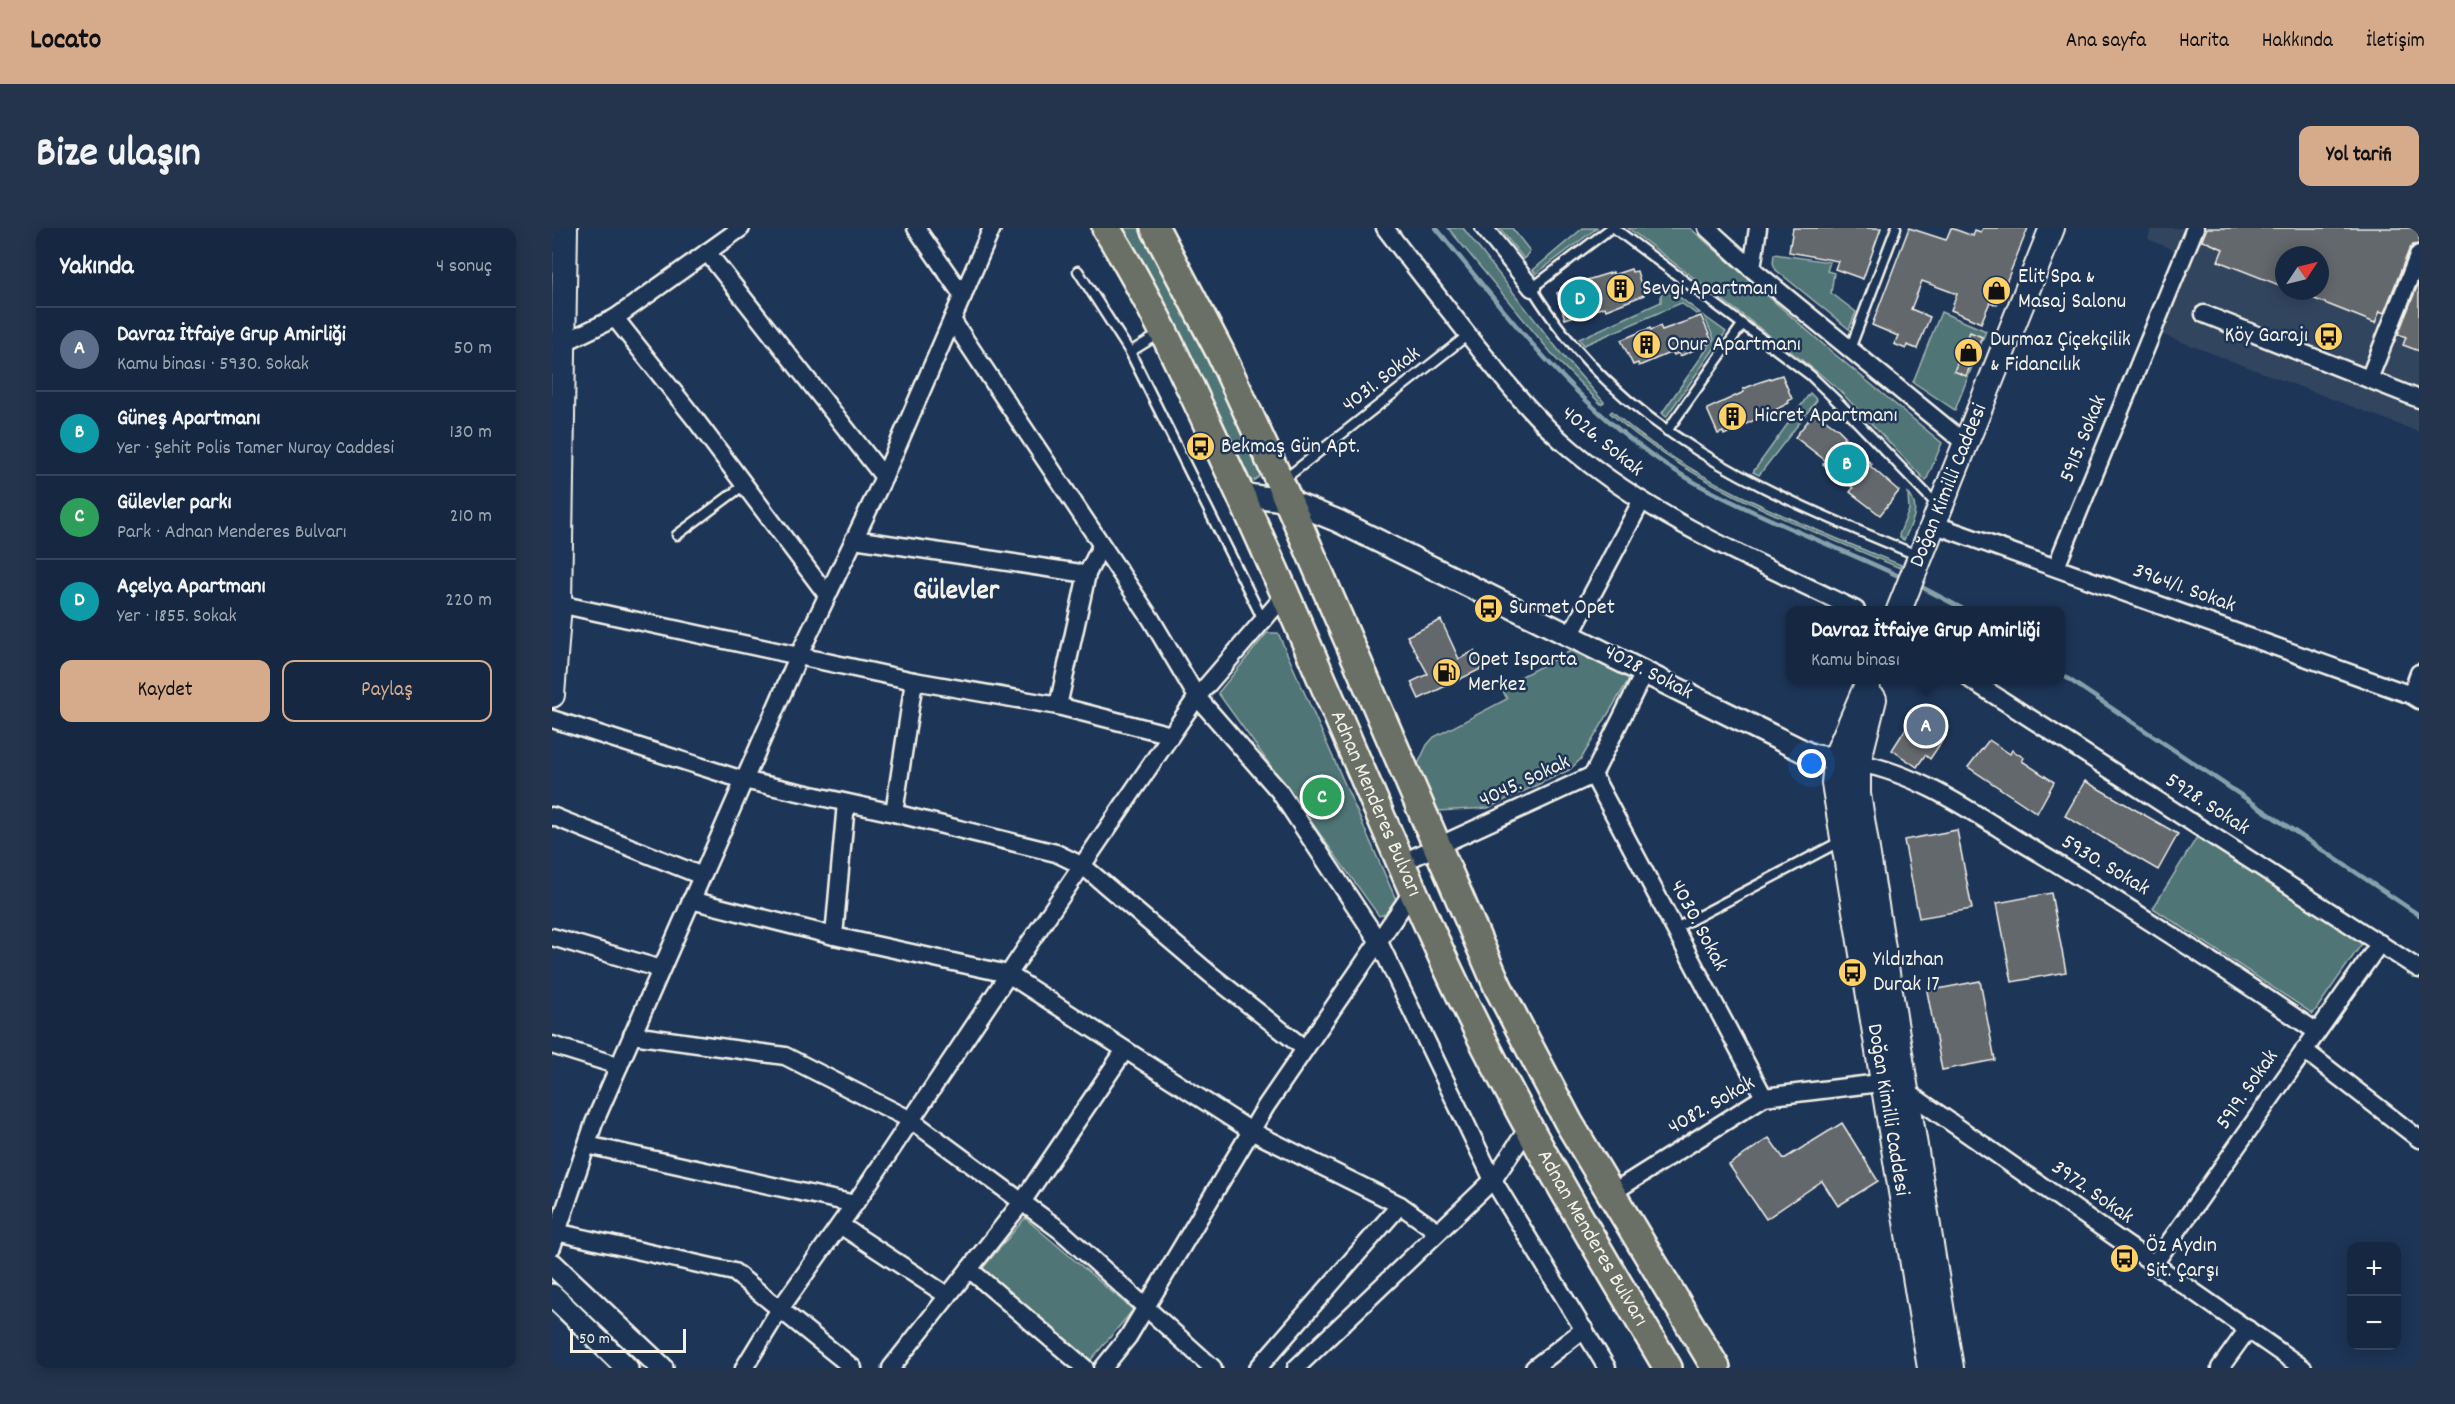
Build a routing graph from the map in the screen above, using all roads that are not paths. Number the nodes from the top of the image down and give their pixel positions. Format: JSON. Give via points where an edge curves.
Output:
{"nodes":[{"id":1,"x":566,"y":228,"type":"edge"},
{"id":2,"x":741,"y":228,"type":"edge"},
{"id":3,"x":916,"y":228,"type":"edge"},
{"id":4,"x":992,"y":228,"type":"edge"},
{"id":5,"x":1106,"y":228,"type":"edge"},
{"id":6,"x":1155,"y":228,"type":"edge"},
{"id":7,"x":1385,"y":228,"type":"edge"},
{"id":8,"x":1484,"y":228,"type":"edge"},
{"id":9,"x":1612,"y":228,"type":"edge"},
{"id":10,"x":1707,"y":228,"type":"edge"},
{"id":11,"x":1758,"y":228,"type":"edge"},
{"id":12,"x":1896,"y":228,"type":"edge"},
{"id":13,"x":2052,"y":228,"type":"edge"},
{"id":14,"x":2195,"y":228,"type":"edge"},
{"id":15,"x":707,"y":252,"type":"junction"},
{"id":16,"x":2419,"y":254,"type":"edge"},
{"id":17,"x":1752,"y":269,"type":"junction"},
{"id":18,"x":1078,"y":271,"type":"dead end"},
{"id":19,"x":1532,"y":288,"type":"junction"},
{"id":20,"x":963,"y":296,"type":"junction"},
{"id":21,"x":2204,"y":314,"type":"dead end"},
{"id":22,"x":615,"y":318,"type":"junction"},
{"id":23,"x":952,"y":320,"type":"junction"},
{"id":24,"x":1742,"y":325,"type":"junction"},
{"id":25,"x":1164,"y":332,"type":"junction"},
{"id":26,"x":1468,"y":335,"type":"junction"},
{"id":27,"x":558,"y":339,"type":"edge"},
{"id":28,"x":1850,"y":349,"type":"junction"},
{"id":29,"x":1130,"y":352,"type":"junction"},
{"id":30,"x":2369,"y":380,"type":"junction"},
{"id":31,"x":2419,"y":399,"type":"edge"},
{"id":32,"x":1668,"y":431,"type":"junction"},
{"id":33,"x":1965,"y":443,"type":"junction"},
{"id":34,"x":884,"y":477,"type":"junction"},
{"id":35,"x":744,"y":485,"type":"junction"},
{"id":36,"x":1268,"y":493,"type":"junction"},
{"id":37,"x":1641,"y":502,"type":"junction"},
{"id":38,"x":1936,"y":515,"type":"junction"},
{"id":39,"x":677,"y":535,"type":"dead end"},
{"id":40,"x":854,"y":539,"type":"junction"},
{"id":41,"x":1101,"y":546,"type":"junction"},
{"id":42,"x":1920,"y":556,"type":"junction"},
{"id":43,"x":2056,"y":567,"type":"junction"},
{"id":44,"x":1087,"y":574,"type":"junction"},
{"id":45,"x":827,"y":595,"type":"junction"},
{"id":46,"x":1285,"y":595,"type":"junction"},
{"id":47,"x":555,"y":604,"type":"edge"},
{"id":48,"x":1848,"y":606,"type":"edge"},
{"id":49,"x":1901,"y":606,"type":"edge"},
{"id":50,"x":1263,"y":620,"type":"junction"},
{"id":51,"x":1571,"y":634,"type":"junction"},
{"id":52,"x":799,"y":655,"type":"junction"},
{"id":53,"x":1645,"y":671,"type":"junction"},
{"id":54,"x":2419,"y":673,"type":"edge"},
{"id":55,"x":914,"y":681,"type":"junction"},
{"id":56,"x":1868,"y":684,"type":"edge"},
{"id":57,"x":1877,"y":684,"type":"edge"},
{"id":58,"x":1977,"y":684,"type":"edge"},
{"id":59,"x":552,"y":695,"type":"edge"},
{"id":60,"x":1197,"y":697,"type":"junction"},
{"id":61,"x":2415,"y":697,"type":"edge"},
{"id":62,"x":1058,"y":706,"type":"junction"},
{"id":63,"x":552,"y":719,"type":"edge"},
{"id":64,"x":1172,"y":735,"type":"junction"},
{"id":65,"x":1847,"y":762,"type":"junction"},
{"id":66,"x":1593,"y":776,"type":"junction"},
{"id":67,"x":743,"y":780,"type":"junction"},
{"id":68,"x":846,"y":803,"type":"junction"},
{"id":69,"x":894,"y":813,"type":"junction"},
{"id":70,"x":552,"y":816,"type":"edge"},
{"id":71,"x":1843,"y":840,"type":"junction"},
{"id":72,"x":1437,"y":847,"type":"junction"},
{"id":73,"x":1401,"y":863,"type":"junction"},
{"id":74,"x":1083,"y":866,"type":"junction"},
{"id":75,"x":702,"y":876,"type":"junction"},
{"id":76,"x":1413,"y":891,"type":"junction"},
{"id":77,"x":691,"y":900,"type":"junction"},
{"id":78,"x":1674,"y":928,"type":"junction"},
{"id":79,"x":834,"y":936,"type":"junction"},
{"id":80,"x":552,"y":937,"type":"edge"},
{"id":81,"x":1379,"y":942,"type":"junction"},
{"id":82,"x":2379,"y":943,"type":"junction"},
{"id":83,"x":661,"y":969,"type":"junction"},
{"id":84,"x":2419,"y":969,"type":"edge"},
{"id":85,"x":1008,"y":974,"type":"junction"},
{"id":86,"x":2317,"y":1032,"type":"junction"},
{"id":87,"x":632,"y":1035,"type":"junction"},
{"id":88,"x":552,"y":1045,"type":"edge"},
{"id":89,"x":1305,"y":1048,"type":"junction"},
{"id":90,"x":1125,"y":1050,"type":"junction"},
{"id":91,"x":2304,"y":1050,"type":"junction"},
{"id":92,"x":619,"y":1066,"type":"junction"},
{"id":93,"x":1883,"y":1082,"type":"junction"},
{"id":94,"x":1906,"y":1091,"type":"junction"},
{"id":95,"x":1764,"y":1097,"type":"junction"},
{"id":96,"x":911,"y":1120,"type":"junction"},
{"id":97,"x":1528,"y":1128,"type":"junction"},
{"id":98,"x":1251,"y":1131,"type":"junction"},
{"id":99,"x":2419,"y":1139,"type":"edge"},
{"id":100,"x":587,"y":1144,"type":"junction"},
{"id":101,"x":1493,"y":1180,"type":"junction"},
{"id":102,"x":1610,"y":1194,"type":"junction"},
{"id":103,"x":1022,"y":1202,"type":"junction"},
{"id":104,"x":855,"y":1204,"type":"junction"},
{"id":105,"x":1400,"y":1205,"type":"junction"},
{"id":106,"x":840,"y":1225,"type":"junction"},
{"id":107,"x":1438,"y":1232,"type":"junction"},
{"id":108,"x":554,"y":1239,"type":"edge"},
{"id":109,"x":552,"y":1264,"type":"edge"},
{"id":110,"x":2154,"y":1264,"type":"junction"},
{"id":111,"x":969,"y":1269,"type":"junction"},
{"id":112,"x":552,"y":1295,"type":"edge"},
{"id":113,"x":948,"y":1296,"type":"junction"},
{"id":114,"x":1145,"y":1307,"type":"junction"},
{"id":115,"x":780,"y":1309,"type":"junction"},
{"id":116,"x":1584,"y":1329,"type":"junction"},
{"id":117,"x":2248,"y":1329,"type":"junction"},
{"id":118,"x":627,"y":1368,"type":"edge"},
{"id":119,"x":662,"y":1368,"type":"edge"},
{"id":120,"x":744,"y":1368,"type":"edge"},
{"id":121,"x":853,"y":1368,"type":"edge"},
{"id":122,"x":891,"y":1368,"type":"edge"},
{"id":123,"x":1085,"y":1368,"type":"edge"},
{"id":124,"x":1103,"y":1368,"type":"edge"},
{"id":125,"x":1213,"y":1368,"type":"edge"},
{"id":126,"x":1258,"y":1368,"type":"edge"},
{"id":127,"x":1296,"y":1368,"type":"edge"},
{"id":128,"x":1534,"y":1368,"type":"edge"},
{"id":129,"x":1607,"y":1368,"type":"edge"},
{"id":130,"x":1668,"y":1368,"type":"edge"},
{"id":131,"x":1716,"y":1368,"type":"edge"},
{"id":132,"x":1930,"y":1368,"type":"edge"},
{"id":133,"x":1951,"y":1368,"type":"edge"},
{"id":134,"x":2220,"y":1368,"type":"edge"},
{"id":135,"x":2303,"y":1368,"type":"edge"}],
"edges":[{"from":1,"to":27,"type":"main road"},
{"from":2,"to":15,"type":"street"},
{"from":3,"to":20,"type":"street"},
{"from":4,"to":20,"type":"street"},
{"from":5,"to":25,"type":"main road","name":"Adnan Menderes Bulvarı"},
{"from":6,"to":36,"type":"main road","name":"Adnan Menderes Bulvarı","via":[[1220,352]]},
{"from":7,"to":26,"type":"street","name":"4026. Sokak"},
{"from":8,"to":19,"type":"street"},
{"from":9,"to":19,"type":"lane"},
{"from":9,"to":24,"type":"lane"},
{"from":10,"to":17,"type":"street"},
{"from":11,"to":17,"type":"street"},
{"from":12,"to":28,"type":"lane"},
{"from":13,"to":33,"type":"main road","name":"Doğan Kimilli Caddesi"},
{"from":14,"to":43,"type":"street","name":"5915. Sokak"},
{"from":15,"to":22,"type":"street"},
{"from":15,"to":34,"type":"street"},
{"from":16,"to":30,"type":"street"},
{"from":17,"to":28,"type":"street"},
{"from":18,"to":29,"type":"lane"},
{"from":19,"to":32,"type":"lane","via":[[1598,373]]},
{"from":20,"to":23,"type":"street"},
{"from":21,"to":30,"type":"street"},
{"from":22,"to":27,"type":"street"},
{"from":22,"to":35,"type":"street"},
{"from":23,"to":34,"type":"street"},
{"from":23,"to":41,"type":"street"},
{"from":24,"to":32,"type":"lane"},
{"from":24,"to":38,"type":"lane","via":[[1826,389]]},
{"from":25,"to":29,"type":"lane"},
{"from":25,"to":36,"type":"main road","name":"Adnan Menderes Bulvarı"},
{"from":26,"to":36,"type":"lane","name":"4031. Sokak"},
{"from":26,"to":37,"type":"street","name":"4026. Sokak","via":[[1544,424],[1570,449]]},
{"from":27,"to":47,"type":"main road"},
{"from":28,"to":33,"type":"street"},
{"from":29,"to":50,"type":"lane"},
{"from":30,"to":31,"type":"street"},
{"from":32,"to":42,"type":"lane","via":[[1783,498]]},
{"from":33,"to":38,"type":"main road","name":"Doğan Kimilli Caddesi"},
{"from":34,"to":40,"type":"street"},
{"from":35,"to":39,"type":"lane"},
{"from":35,"to":45,"type":"street"},
{"from":36,"to":46,"type":"main road","name":"Adnan Menderes Bulvarı"},
{"from":36,"to":51,"type":"street","name":"4028. Sokak","via":[[1338,521]]},
{"from":36,"to":72,"type":"main road","name":"Adnan Menderes Bulvarı"},
{"from":37,"to":48,"type":"street","name":"4026. Sokak"},
{"from":37,"to":51,"type":"street"},
{"from":38,"to":42,"type":"main road","name":"Doğan Kimilli Caddesi"},
{"from":38,"to":43,"type":"street","name":"3964/1. Sokak"},
{"from":40,"to":44,"type":"street"},
{"from":40,"to":45,"type":"street"},
{"from":41,"to":44,"type":"street"},
{"from":41,"to":60,"type":"street"},
{"from":42,"to":49,"type":"main road","name":"Doğan Kimilli Caddesi"},
{"from":43,"to":61,"type":"street","name":"3964/1. Sokak"},
{"from":44,"to":62,"type":"street"},
{"from":45,"to":52,"type":"street"},
{"from":46,"to":50,"type":"street"},
{"from":46,"to":73,"type":"main road","name":"Adnan Menderes Bulvarı"},
{"from":47,"to":52,"type":"street"},
{"from":47,"to":59,"type":"main road"},
{"from":50,"to":60,"type":"street"},
{"from":51,"to":53,"type":"street","name":"4028. Sokak"},
{"from":52,"to":55,"type":"street"},
{"from":52,"to":67,"type":"street"},
{"from":53,"to":65,"type":"street","name":"4028. Sokak","via":[[1811,755]]},
{"from":53,"to":66,"type":"street","name":"4045. Sokak"},
{"from":54,"to":61,"type":"street"},
{"from":55,"to":62,"type":"street"},
{"from":55,"to":69,"type":"street"},
{"from":56,"to":65,"type":"main road","name":"Doğan Kimilli Caddesi"},
{"from":57,"to":65,"type":"main road","name":"Doğan Kimilli Caddesi"},
{"from":58,"to":82,"type":"street","name":"5928. Sokak"},
{"from":60,"to":64,"type":"street"},
{"from":60,"to":81,"type":"street","via":[[1279,791]]},
{"from":62,"to":64,"type":"street"},
{"from":63,"to":67,"type":"street"},
{"from":64,"to":74,"type":"street"},
{"from":65,"to":71,"type":"main road","name":"Doğan Kimilli Caddesi","via":[[1834,783]]},
{"from":65,"to":86,"type":"street","name":"5930. Sokak","via":[[1890,771],[1914,781],[2003,831],[2150,919]]},
{"from":65,"to":94,"type":"main road","name":"Doğan Kimilli Caddesi","via":[[1858,794]]},
{"from":66,"to":72,"type":"street","name":"4045. Sokak"},
{"from":66,"to":78,"type":"street","name":"4030. Sokak"},
{"from":67,"to":68,"type":"street"},
{"from":67,"to":75,"type":"street"},
{"from":68,"to":69,"type":"street"},
{"from":68,"to":79,"type":"street"},
{"from":69,"to":74,"type":"street","via":[[1056,853]]},
{"from":70,"to":75,"type":"street"},
{"from":71,"to":78,"type":"lane"},
{"from":71,"to":93,"type":"main road","name":"Doğan Kimilli Caddesi"},
{"from":72,"to":73,"type":"street","name":"4045. Sokak"},
{"from":72,"to":102,"type":"main road","name":"Adnan Menderes Bulvarı","via":[[1530,1052]]},
{"from":73,"to":76,"type":"main road","name":"Adnan Menderes Bulvarı"},
{"from":74,"to":85,"type":"street"},
{"from":74,"to":89,"type":"street","via":[[1210,974]]},
{"from":75,"to":77,"type":"street"},
{"from":76,"to":81,"type":"street"},
{"from":76,"to":97,"type":"main road","name":"Adnan Menderes Bulvarı"},
{"from":77,"to":79,"type":"street"},
{"from":77,"to":83,"type":"street"},
{"from":78,"to":95,"type":"street","name":"4030. Sokak"},
{"from":79,"to":85,"type":"street"},
{"from":80,"to":83,"type":"street"},
{"from":81,"to":89,"type":"street"},
{"from":81,"to":101,"type":"street"},
{"from":82,"to":84,"type":"street","name":"5928. Sokak"},
{"from":82,"to":86,"type":"street","name":"5919. Sokak"},
{"from":83,"to":87,"type":"street"},
{"from":85,"to":90,"type":"street"},
{"from":85,"to":96,"type":"street"},
{"from":86,"to":91,"type":"street","name":"5919. Sokak"},
{"from":87,"to":92,"type":"street"},
{"from":87,"to":96,"type":"street","via":[[785,1056]]},
{"from":88,"to":92,"type":"street"},
{"from":89,"to":98,"type":"street"},
{"from":90,"to":98,"type":"street"},
{"from":90,"to":103,"type":"street"},
{"from":91,"to":99,"type":"street"},
{"from":91,"to":110,"type":"street","name":"5919. Sokak"},
{"from":92,"to":100,"type":"street"},
{"from":93,"to":94,"type":"street","name":"3972. Sokak"},
{"from":93,"to":95,"type":"street","name":"4082. Sokak"},
{"from":93,"to":132,"type":"main road","name":"Doğan Kimilli Caddesi"},
{"from":94,"to":110,"type":"street","name":"3972. Sokak"},
{"from":94,"to":133,"type":"main road","name":"Doğan Kimilli Caddesi"},
{"from":95,"to":102,"type":"street","name":"4082. Sokak"},
{"from":96,"to":103,"type":"street"},
{"from":96,"to":104,"type":"street"},
{"from":97,"to":101,"type":"street"},
{"from":97,"to":130,"type":"main road","name":"Adnan Menderes Bulvarı"},
{"from":98,"to":105,"type":"street"},
{"from":98,"to":114,"type":"street"},
{"from":100,"to":104,"type":"street"},
{"from":100,"to":108,"type":"street"},
{"from":101,"to":107,"type":"street"},
{"from":101,"to":116,"type":"street"},
{"from":102,"to":131,"type":"main road","name":"Adnan Menderes Bulvarı"},
{"from":103,"to":111,"type":"street"},
{"from":103,"to":114,"type":"street","via":[[1060,1230]]},
{"from":104,"to":106,"type":"street"},
{"from":105,"to":107,"type":"street"},
{"from":105,"to":126,"type":"street"},
{"from":106,"to":113,"type":"street"},
{"from":106,"to":115,"type":"street"},
{"from":107,"to":127,"type":"street"},
{"from":108,"to":115,"type":"street","via":[[734,1272]]},
{"from":109,"to":119,"type":"street"},
{"from":110,"to":117,"type":"street","name":"3972. Sokak"},
{"from":111,"to":113,"type":"street"},
{"from":111,"to":123,"type":"street"},
{"from":112,"to":118,"type":"street"},
{"from":113,"to":122,"type":"street"},
{"from":114,"to":124,"type":"street","via":[[1128,1337]]},
{"from":114,"to":125,"type":"street"},
{"from":115,"to":120,"type":"street"},
{"from":115,"to":121,"type":"street"},
{"from":116,"to":128,"type":"street"},
{"from":116,"to":129,"type":"street"},
{"from":117,"to":134,"type":"street"},
{"from":117,"to":135,"type":"street","name":"3972. Sokak"}]}
